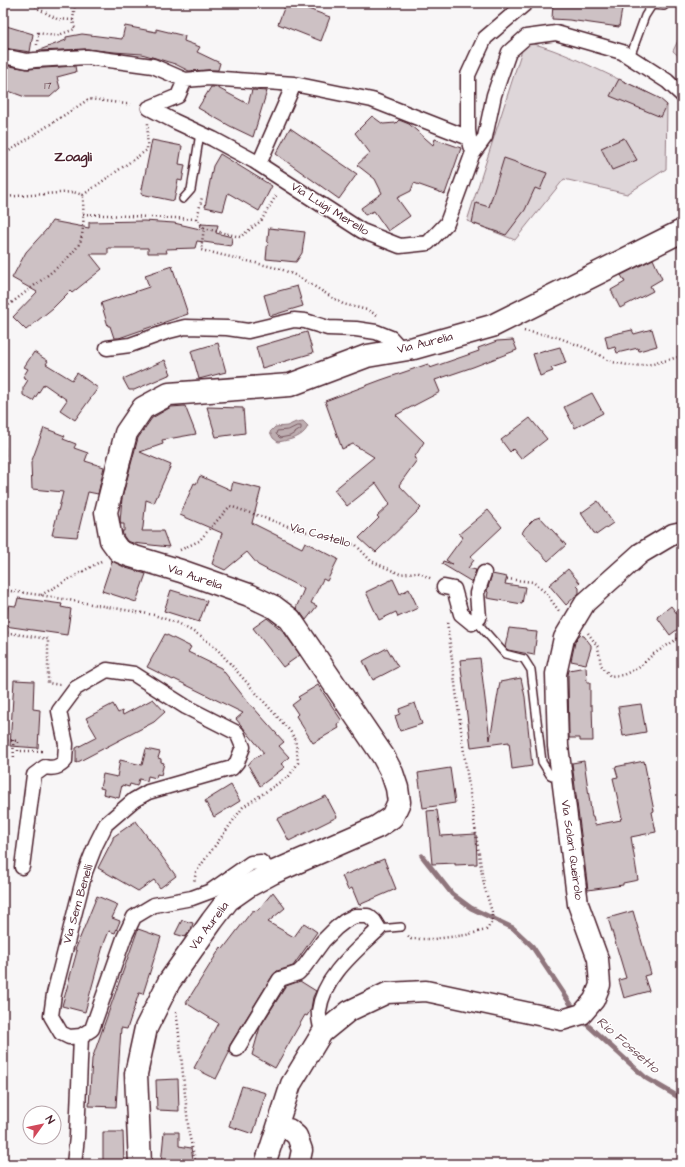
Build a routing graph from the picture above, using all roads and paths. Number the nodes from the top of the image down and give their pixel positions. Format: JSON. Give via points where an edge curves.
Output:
{"nodes":[{"id":1,"x":32,"y":3,"type":"edge"},
{"id":2,"x":75,"y":3,"type":"edge"},
{"id":3,"x":526,"y":3,"type":"edge"},
{"id":4,"x":664,"y":6,"type":"dead end"},
{"id":5,"x":73,"y":20,"type":"junction"},
{"id":6,"x":38,"y":33,"type":"dead end"},
{"id":7,"x":3,"y":56,"type":"edge"},
{"id":8,"x":630,"y":57,"type":"junction"},
{"id":9,"x":185,"y":80,"type":"junction"},
{"id":10,"x":294,"y":84,"type":"junction"},
{"id":11,"x":682,"y":95,"type":"edge"},
{"id":12,"x":149,"y":108,"type":"junction"},
{"id":13,"x":200,"y":133,"type":"junction"},
{"id":14,"x":469,"y":138,"type":"junction"},
{"id":15,"x":3,"y":155,"type":"edge"},
{"id":16,"x":472,"y":155,"type":"junction"},
{"id":17,"x":259,"y":164,"type":"junction"},
{"id":18,"x":284,"y":180,"type":"junction"},
{"id":19,"x":83,"y":196,"type":"junction"},
{"id":20,"x":3,"y":197,"type":"edge"},
{"id":21,"x":183,"y":199,"type":"dead end"},
{"id":22,"x":83,"y":214,"type":"junction"},
{"id":23,"x":204,"y":228,"type":"junction"},
{"id":24,"x":682,"y":231,"type":"edge"},
{"id":25,"x":9,"y":305,"type":"dead end"},
{"id":26,"x":384,"y":319,"type":"dead end"},
{"id":27,"x":521,"y":331,"type":"dead end"},
{"id":28,"x":107,"y":348,"type":"dead end"},
{"id":29,"x":402,"y":350,"type":"junction"},
{"id":30,"x":682,"y":356,"type":"edge"},
{"id":31,"x":682,"y":532,"type":"edge"},
{"id":32,"x":119,"y":551,"type":"junction"},
{"id":33,"x":177,"y":552,"type":"dead end"},
{"id":34,"x":484,"y":573,"type":"dead end"},
{"id":35,"x":507,"y":580,"type":"dead end"},
{"id":36,"x":444,"y":587,"type":"joint"},
{"id":37,"x":3,"y":590,"type":"edge"},
{"id":38,"x":447,"y":615,"type":"dead end"},
{"id":39,"x":475,"y":620,"type":"junction"},
{"id":40,"x":572,"y":625,"type":"junction"},
{"id":41,"x":3,"y":632,"type":"edge"},
{"id":42,"x":682,"y":636,"type":"edge"},
{"id":43,"x":76,"y":688,"type":"junction"},
{"id":44,"x":3,"y":740,"type":"edge"},
{"id":45,"x":13,"y":740,"type":"junction"},
{"id":46,"x":66,"y":751,"type":"junction"},
{"id":47,"x":14,"y":759,"type":"dead end"},
{"id":48,"x":562,"y":780,"type":"junction"},
{"id":49,"x":22,"y":867,"type":"dead end"},
{"id":50,"x":272,"y":873,"type":"junction"},
{"id":51,"x":401,"y":927,"type":"joint"},
{"id":52,"x":379,"y":929,"type":"junction"},
{"id":53,"x":176,"y":1015,"type":"dead end"},
{"id":54,"x":322,"y":1033,"type":"junction"},
{"id":55,"x":81,"y":1036,"type":"junction"},
{"id":56,"x":237,"y":1049,"type":"dead end"},
{"id":57,"x":277,"y":1128,"type":"junction"},
{"id":58,"x":76,"y":1142,"type":"junction"},
{"id":59,"x":74,"y":1164,"type":"edge"},
{"id":60,"x":81,"y":1164,"type":"edge"},
{"id":61,"x":140,"y":1164,"type":"edge"},
{"id":62,"x":196,"y":1164,"type":"edge"},
{"id":63,"x":266,"y":1164,"type":"edge"},
{"id":64,"x":299,"y":1164,"type":"edge"}],
"edges":[{"from":1,"to":5,"type":"path","via":[[57,19]]},
{"from":2,"to":5,"type":"path"},
{"from":3,"to":14,"type":"street","via":[[485,38],[468,75]]},
{"from":4,"to":8,"type":"lane","via":[[652,5],[645,16]]},
{"from":5,"to":6,"type":"path","via":[[75,29],[56,36]]},
{"from":7,"to":9,"type":"street","via":[[27,61],[98,58],[153,66]]},
{"from":8,"to":11,"type":"street","name":"Via Luigi Merello","via":[[667,81]]},
{"from":8,"to":16,"type":"street","name":"Via Luigi Merello","via":[[622,52],[556,33],[526,37],[509,52],[494,95],[484,136]]},
{"from":9,"to":10,"type":"street","via":[[209,78]]},
{"from":9,"to":12,"type":"street","via":[[178,96]]},
{"from":10,"to":14,"type":"street","via":[[372,100]]},
{"from":10,"to":17,"type":"street"},
{"from":12,"to":13,"type":"street","name":"Via Luigi Merello"},
{"from":12,"to":15,"type":"path","via":[[89,99]]},
{"from":12,"to":19,"type":"path","via":[[147,150]]},
{"from":13,"to":17,"type":"street","name":"Via Luigi Merello"},
{"from":13,"to":21,"type":"lane","via":[[191,190]]},
{"from":14,"to":16,"type":"street"},
{"from":16,"to":18,"type":"street","name":"Via Luigi Merello","via":[[446,223],[428,243],[400,246],[362,231]]},
{"from":17,"to":18,"type":"street","name":"Via Luigi Merello"},
{"from":18,"to":23,"type":"path","via":[[261,221],[240,237]]},
{"from":19,"to":20,"type":"path","via":[[73,192]]},
{"from":19,"to":22,"type":"path"},
{"from":22,"to":23,"type":"path","via":[[197,219]]},
{"from":22,"to":25,"type":"path","via":[[80,240],[75,250]]},
{"from":23,"to":26,"type":"path","via":[[201,250],[281,269],[343,304],[367,310]]},
{"from":24,"to":29,"type":"main road","name":"Via Aurelia","via":[[492,326]]},
{"from":27,"to":30,"type":"path","via":[[557,337],[612,362],[634,366]]},
{"from":28,"to":29,"type":"street","via":[[130,345],[185,326],[248,331],[294,320],[328,328],[376,332],[391,338]]},
{"from":29,"to":32,"type":"main road","name":"Via Aurelia","via":[[367,356],[290,385],[169,394],[142,408],[126,433],[106,512],[111,540]]},
{"from":31,"to":40,"type":"street","name":"Via Solari Queirolo","via":[[641,553],[585,603]]},
{"from":32,"to":37,"type":"path","via":[[40,595]]},
{"from":32,"to":50,"type":"main road","name":"Via Aurelia","via":[[249,595],[274,607],[290,619],[392,773],[399,802],[392,817],[377,827]]},
{"from":33,"to":36,"type":"path","name":"Via Castello","via":[[200,541],[230,506],[299,530],[356,545],[371,561],[400,574],[417,572]]},
{"from":34,"to":39,"type":"street","via":[[477,593],[479,618]]},
{"from":35,"to":40,"type":"path","via":[[533,582],[546,593]]},
{"from":36,"to":39,"type":"street","via":[[454,589],[461,614],[472,623]]},
{"from":38,"to":51,"type":"path","via":[[464,753],[492,922],[486,930],[434,939],[411,939]]},
{"from":39,"to":48,"type":"lane","via":[[505,654],[524,659],[531,670],[542,762],[550,775]]},
{"from":40,"to":42,"type":"path","via":[[586,631],[590,636],[598,647],[601,666],[610,676],[623,675],[640,667],[652,655]]},
{"from":40,"to":48,"type":"street","name":"Via Solari Queirolo","via":[[564,638],[556,674],[558,746]]},
{"from":41,"to":43,"type":"path","via":[[48,639],[48,683]]},
{"from":43,"to":46,"type":"street","via":[[59,711]]},
{"from":43,"to":55,"type":"street","name":"Via Sem Benelli","via":[[107,670],[134,674],[186,707],[237,733],[243,747],[232,768],[148,792],[134,800],[106,824],[84,872],[51,1016],[61,1033],[68,1037]]},
{"from":44,"to":45,"type":"path"},
{"from":45,"to":46,"type":"path","via":[[18,741],[18,751]]},
{"from":45,"to":47,"type":"path"},
{"from":46,"to":49,"type":"street","via":[[65,761],[60,766],[45,767],[34,775]]},
{"from":48,"to":54,"type":"street","name":"Via Solari Queirolo","via":[[578,904],[598,959],[600,986],[594,1000],[574,1016],[562,1020],[426,991],[387,993],[349,1011]]},
{"from":50,"to":55,"type":"street","via":[[261,862],[251,863],[211,891],[192,898],[154,905],[134,917],[92,1029]]},
{"from":50,"to":61,"type":"main road","name":"Via Aurelia","via":[[228,900],[169,982],[146,1028],[136,1074]]},
{"from":51,"to":52,"type":"lane"},
{"from":52,"to":54,"type":"street","via":[[333,976],[319,1012]]},
{"from":52,"to":56,"type":"street","via":[[368,916],[362,915],[355,916],[336,928],[298,973],[280,979]]},
{"from":53,"to":62,"type":"path","via":[[189,1134]]},
{"from":54,"to":57,"type":"street","name":"Via Solari Queirolo","via":[[291,1084]]},
{"from":55,"to":58,"type":"street"},
{"from":57,"to":63,"type":"street","name":"Via Solari Queirolo"},
{"from":57,"to":64,"type":"street","via":[[289,1130],[297,1136],[302,1150]]},
{"from":58,"to":59,"type":"street"},
{"from":58,"to":60,"type":"street"}]}
